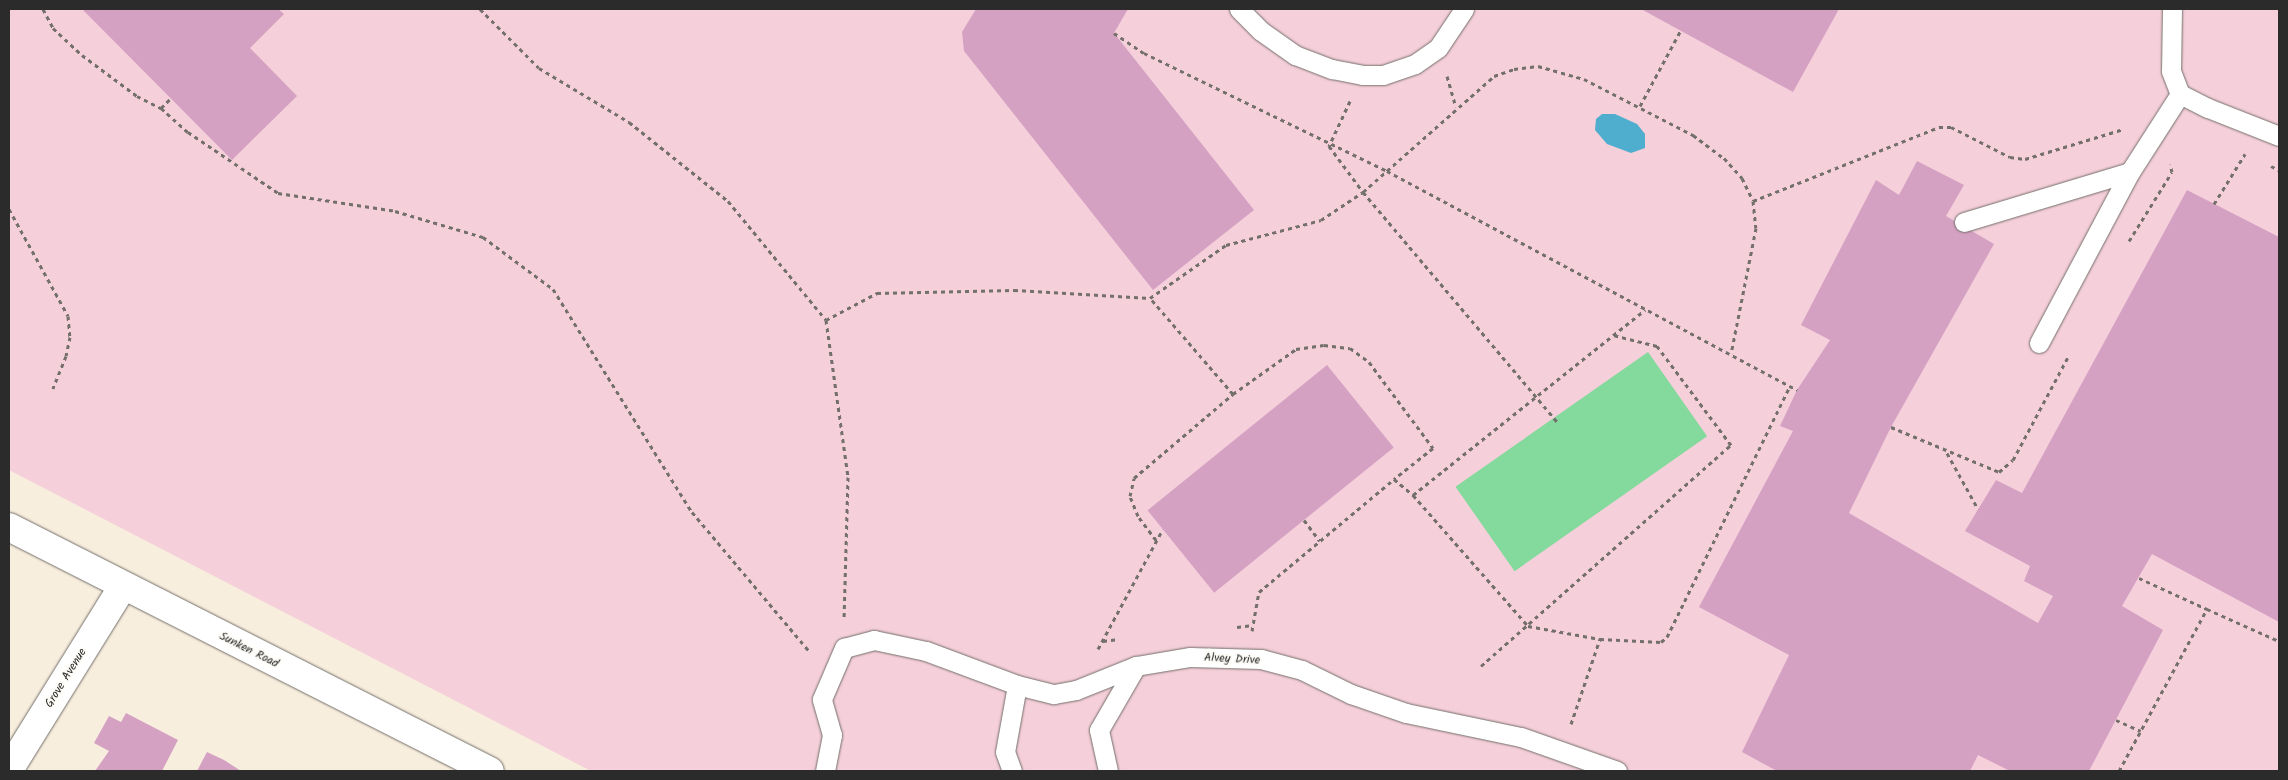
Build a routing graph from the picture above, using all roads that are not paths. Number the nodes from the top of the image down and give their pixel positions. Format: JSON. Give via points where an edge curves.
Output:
{"nodes":[{"id":1,"x":1239,"y":9,"type":"edge"},
{"id":2,"x":1464,"y":9,"type":"edge"},
{"id":3,"x":2172,"y":9,"type":"edge"},
{"id":4,"x":2180,"y":94,"type":"junction"},
{"id":5,"x":2279,"y":136,"type":"edge"},
{"id":6,"x":2130,"y":172,"type":"junction"},
{"id":7,"x":1964,"y":222,"type":"dead end"},
{"id":8,"x":2039,"y":343,"type":"dead end"},
{"id":9,"x":9,"y":527,"type":"edge"},
{"id":10,"x":123,"y":586,"type":"junction"},
{"id":11,"x":1136,"y":666,"type":"junction"},
{"id":12,"x":1017,"y":685,"type":"junction"},
{"id":13,"x":9,"y":770,"type":"edge"},
{"id":14,"x":490,"y":771,"type":"edge"},
{"id":15,"x":825,"y":771,"type":"edge"},
{"id":16,"x":1012,"y":771,"type":"edge"},
{"id":17,"x":1108,"y":771,"type":"edge"},
{"id":18,"x":1617,"y":771,"type":"edge"}],
"edges":[{"from":1,"to":2,"type":"lane","via":[[1260,31],[1295,55],[1332,69],[1362,75],[1383,75],[1415,64],[1438,48]]},
{"from":3,"to":4,"type":"lane","via":[[2171,71]]},
{"from":4,"to":5,"type":"lane"},
{"from":4,"to":6,"type":"lane"},
{"from":6,"to":7,"type":"lane"},
{"from":6,"to":8,"type":"lane"},
{"from":9,"to":10,"type":"street","name":"Sunken Road"},
{"from":10,"to":13,"type":"street","name":"Grove Avenue"},
{"from":10,"to":14,"type":"street","name":"Sunken Road"},
{"from":11,"to":12,"type":"lane","name":"Alvey Drive","via":[[1076,690],[1054,694]]},
{"from":11,"to":17,"type":"lane","via":[[1099,730]]},
{"from":11,"to":18,"type":"lane","name":"Alvey Drive","via":[[1190,657],[1246,658],[1302,670],[1351,694],[1406,713],[1521,738]]},
{"from":12,"to":15,"type":"lane","name":"Alvey Drive","via":[[926,651],[874,640],[844,648],[822,700],[832,735]]},
{"from":12,"to":16,"type":"lane","via":[[1005,752]]}]}
